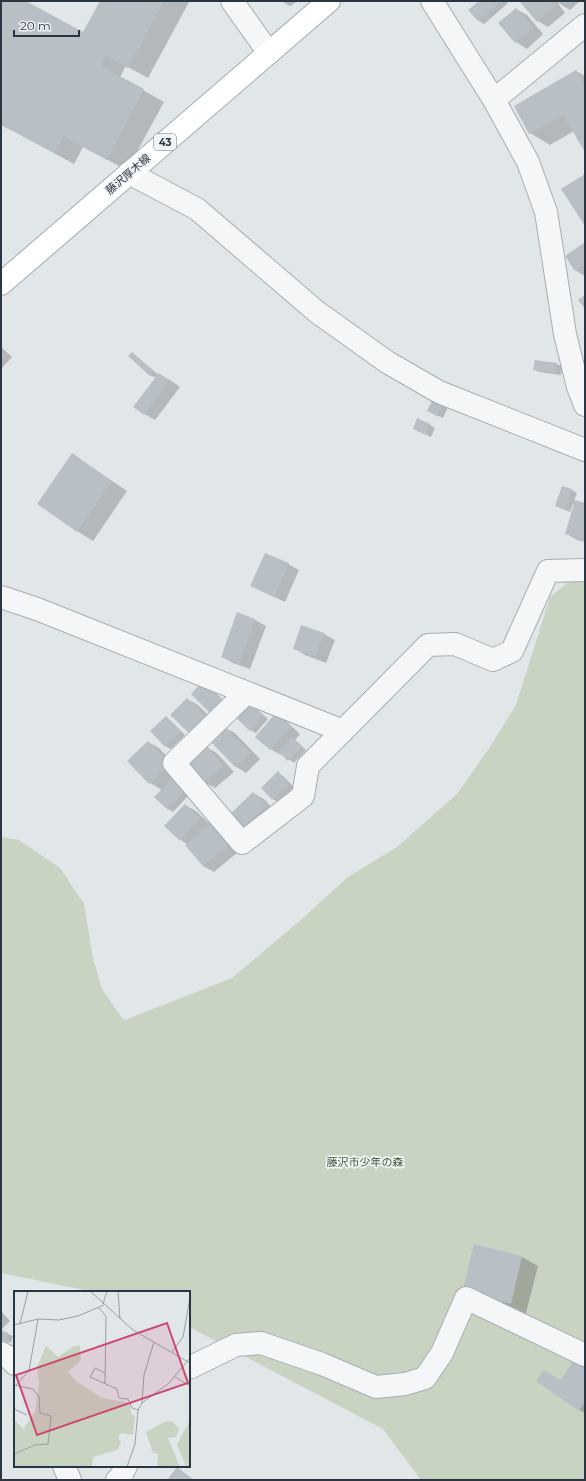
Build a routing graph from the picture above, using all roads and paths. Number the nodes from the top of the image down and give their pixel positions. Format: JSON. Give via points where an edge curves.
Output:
{"nodes":[{"id":1,"x":232,"y":1,"type":"edge"},
{"id":2,"x":329,"y":1,"type":"edge"},
{"id":3,"x":432,"y":1,"type":"edge"},
{"id":4,"x":585,"y":26,"type":"edge"},
{"id":5,"x":269,"y":53,"type":"junction"},
{"id":6,"x":494,"y":100,"type":"junction"},
{"id":7,"x":130,"y":173,"type":"junction"},
{"id":8,"x":1,"y":284,"type":"edge"},
{"id":9,"x":585,"y":404,"type":"edge"},
{"id":10,"x":585,"y":450,"type":"edge"},
{"id":11,"x":585,"y":570,"type":"edge"},
{"id":12,"x":1,"y":597,"type":"edge"},
{"id":13,"x":246,"y":693,"type":"junction"},
{"id":14,"x":343,"y":731,"type":"junction"},
{"id":15,"x":1,"y":1353,"type":"edge"},
{"id":16,"x":585,"y":1355,"type":"edge"},
{"id":17,"x":14,"y":1363,"type":"edge"},
{"id":18,"x":190,"y":1368,"type":"edge"},
{"id":19,"x":64,"y":1467,"type":"edge"},
{"id":20,"x":126,"y":1467,"type":"edge"},
{"id":21,"x":70,"y":1480,"type":"edge"},
{"id":22,"x":116,"y":1480,"type":"edge"}],
"edges":[{"from":1,"to":5,"type":"street"},
{"from":2,"to":5,"type":"main road","name":"藤沢厚木線","number":"43"},
{"from":3,"to":6,"type":"street"},
{"from":4,"to":6,"type":"street"},
{"from":5,"to":7,"type":"main road","name":"藤沢厚木線","number":"43"},
{"from":6,"to":9,"type":"street","via":[[528,162],[546,212],[565,334],[578,387]]},
{"from":7,"to":8,"type":"main road","name":"藤沢厚木線","number":"43"},
{"from":7,"to":10,"type":"street","via":[[197,209],[317,312],[387,362],[439,392]]},
{"from":11,"to":14,"type":"street","via":[[548,571],[512,651],[493,660],[456,644],[428,645]]},
{"from":12,"to":13,"type":"street"},
{"from":13,"to":14,"type":"street"},
{"from":13,"to":14,"type":"street","via":[[174,763],[242,843],[303,796],[308,766]]},
{"from":15,"to":17,"type":"street"},
{"from":16,"to":18,"type":"street","via":[[466,1298],[442,1354],[425,1378],[405,1384],[376,1387],[322,1364],[261,1343],[236,1345]]},
{"from":19,"to":21,"type":"street"},
{"from":20,"to":22,"type":"street"}]}
